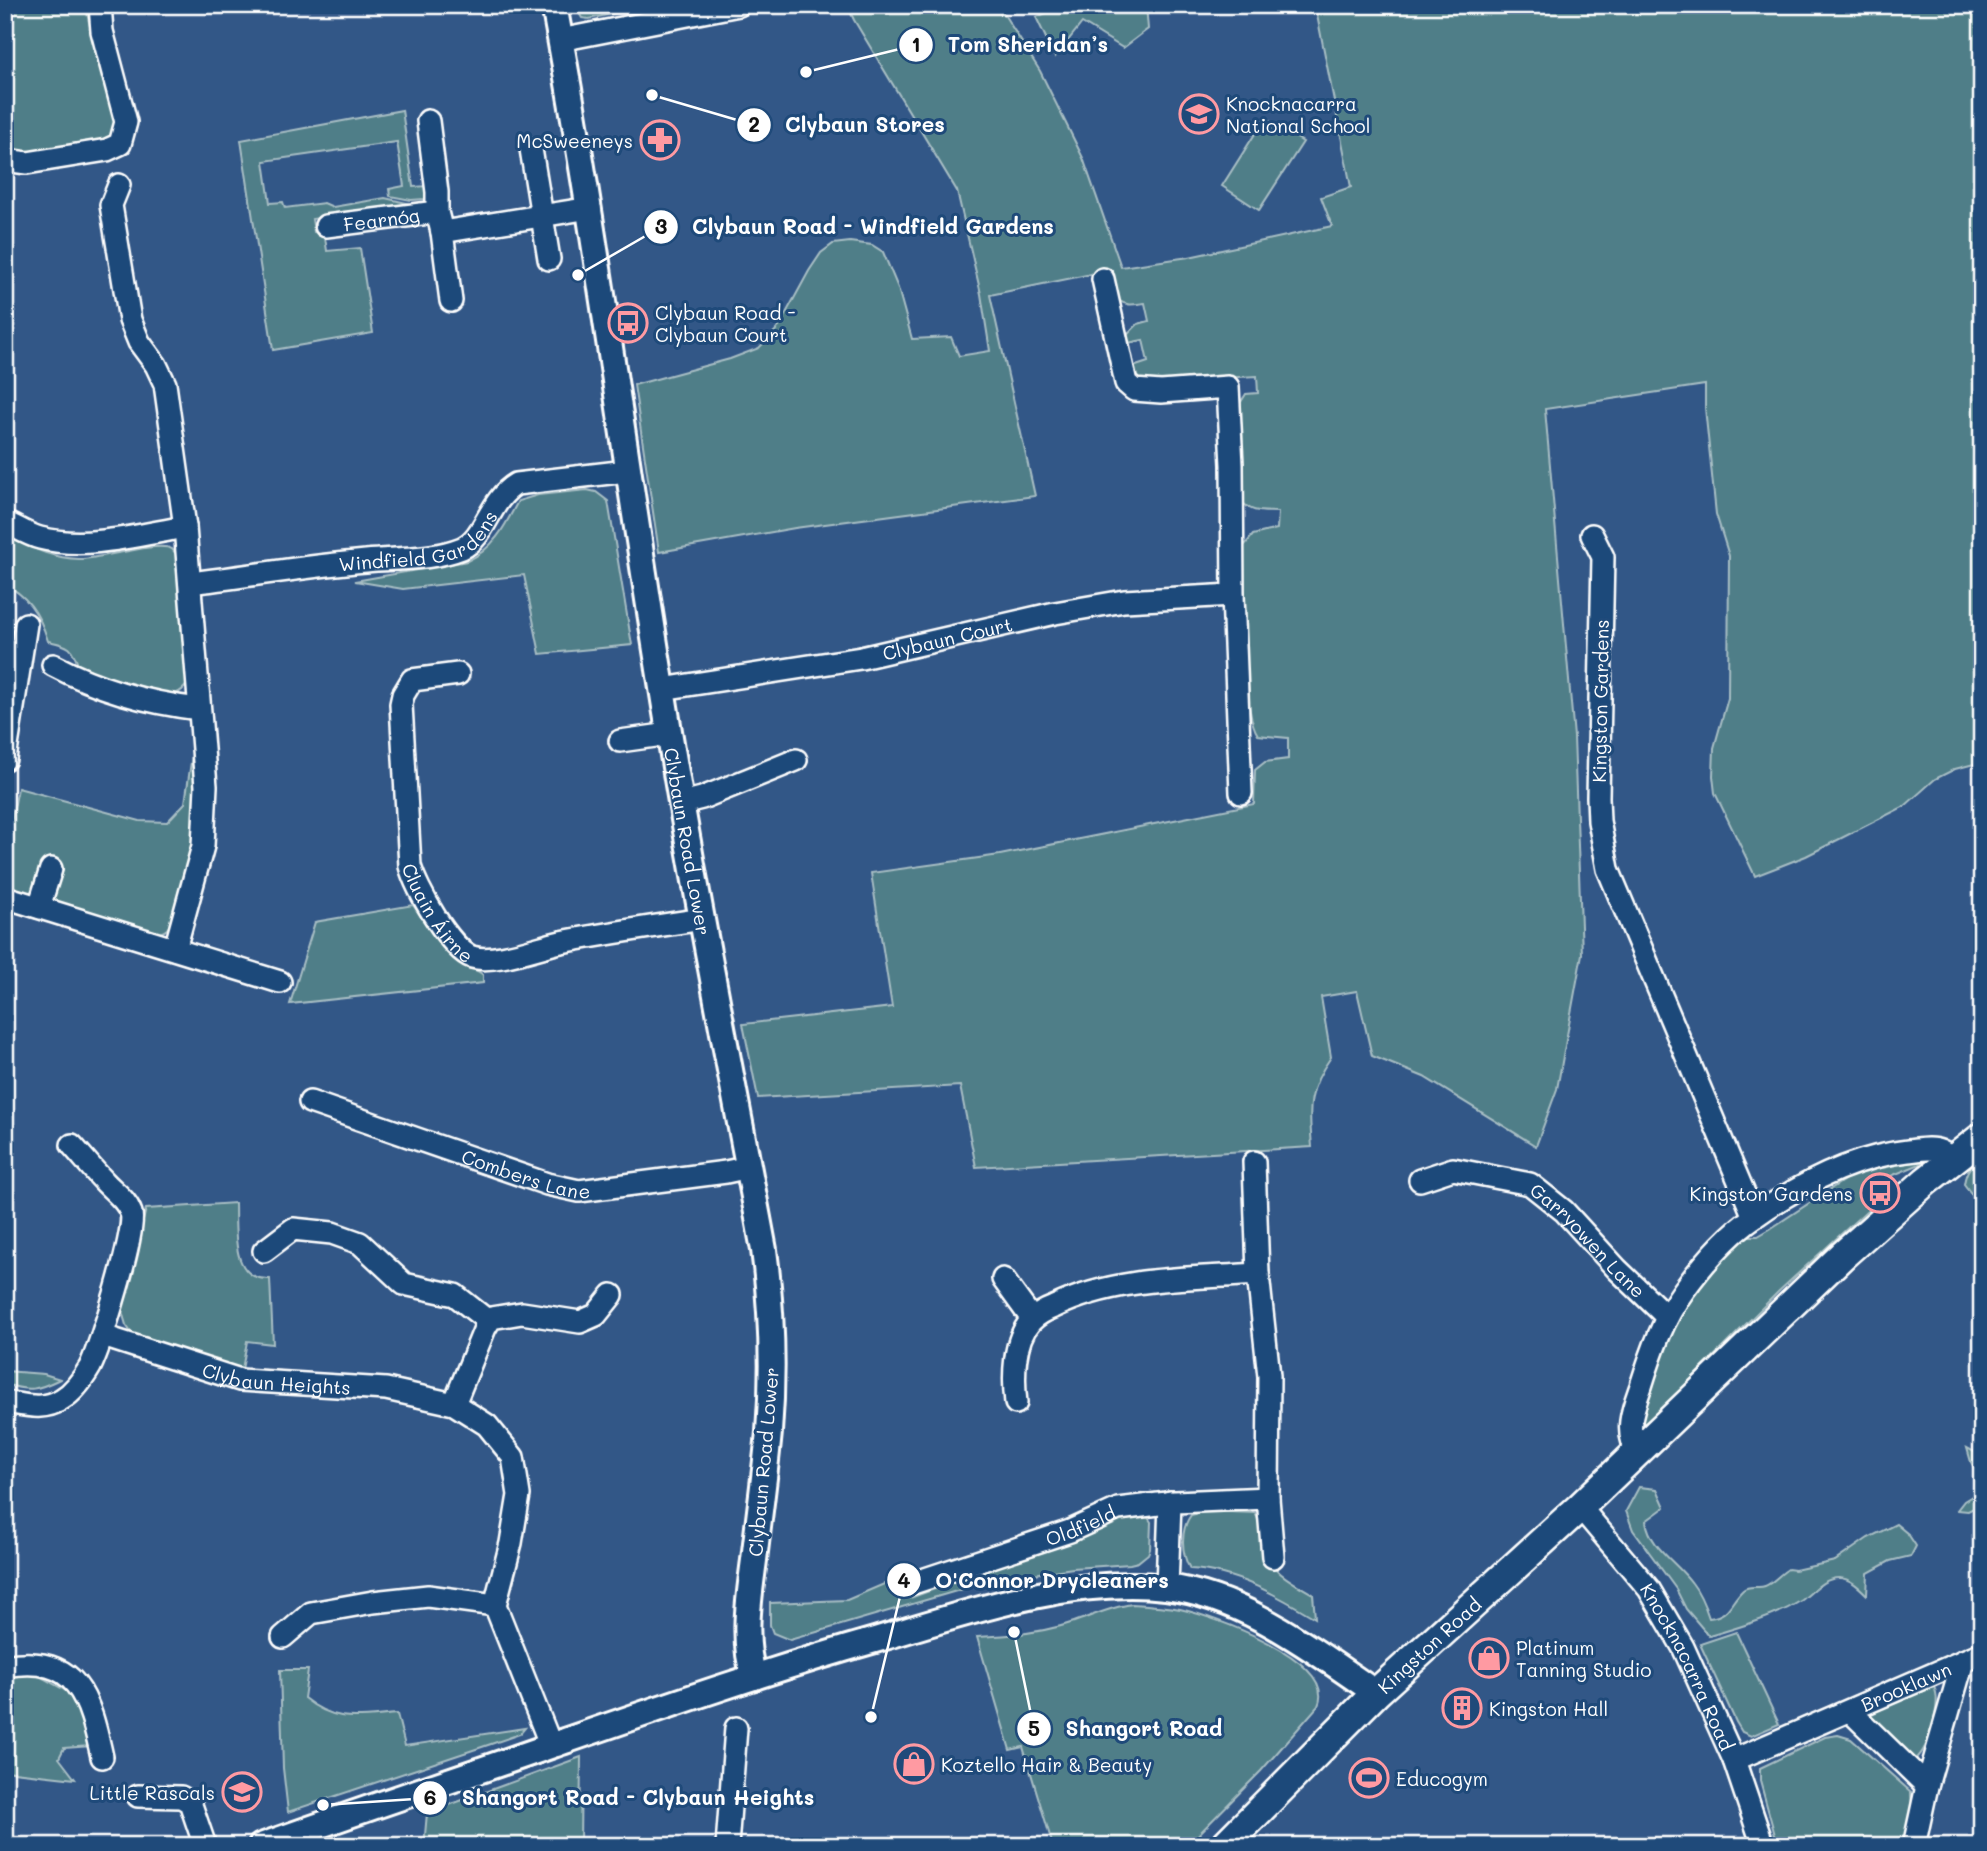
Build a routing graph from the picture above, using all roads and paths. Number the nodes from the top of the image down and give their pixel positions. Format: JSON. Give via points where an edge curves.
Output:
{"nodes":[{"id":1,"x":100,"y":5,"type":"edge"},
{"id":2,"x":554,"y":5,"type":"edge"},
{"id":3,"x":739,"y":5,"type":"edge"},
{"id":4,"x":560,"y":40,"type":"junction"},
{"id":5,"x":428,"y":121,"type":"dead end"},
{"id":6,"x":531,"y":149,"type":"dead end"},
{"id":7,"x":5,"y":160,"type":"edge"},
{"id":8,"x":119,"y":185,"type":"dead end"},
{"id":9,"x":590,"y":208,"type":"junction"},
{"id":10,"x":543,"y":216,"type":"junction"},
{"id":11,"x":440,"y":222,"type":"junction"},
{"id":12,"x":326,"y":226,"type":"dead end"},
{"id":13,"x":549,"y":258,"type":"dead end"},
{"id":14,"x":1103,"y":279,"type":"dead end"},
{"id":15,"x":451,"y":301,"type":"dead end"},
{"id":16,"x":627,"y":471,"type":"junction"},
{"id":17,"x":5,"y":522,"type":"edge"},
{"id":18,"x":185,"y":527,"type":"junction"},
{"id":19,"x":1592,"y":535,"type":"dead end"},
{"id":20,"x":190,"y":583,"type":"junction"},
{"id":21,"x":1233,"y":595,"type":"junction"},
{"id":22,"x":26,"y":624,"type":"dead end"},
{"id":23,"x":53,"y":665,"type":"dead end"},
{"id":24,"x":458,"y":674,"type":"dead end"},
{"id":25,"x":662,"y":689,"type":"junction"},
{"id":26,"x":199,"y":709,"type":"junction"},
{"id":27,"x":670,"y":734,"type":"junction"},
{"id":28,"x":620,"y":740,"type":"dead end"},
{"id":29,"x":6,"y":753,"type":"edge"},
{"id":30,"x":796,"y":760,"type":"dead end"},
{"id":31,"x":1241,"y":793,"type":"dead end"},
{"id":32,"x":682,"y":803,"type":"junction"},
{"id":33,"x":51,"y":869,"type":"dead end"},
{"id":34,"x":5,"y":897,"type":"edge"},
{"id":35,"x":40,"y":908,"type":"junction"},
{"id":36,"x":703,"y":919,"type":"junction"},
{"id":37,"x":174,"y":949,"type":"junction"},
{"id":38,"x":280,"y":982,"type":"dead end"},
{"id":39,"x":310,"y":1102,"type":"dead end"},
{"id":40,"x":1982,"y":1137,"type":"edge"},
{"id":41,"x":72,"y":1145,"type":"dead end"},
{"id":42,"x":1954,"y":1159,"type":"junction"},
{"id":43,"x":1254,"y":1162,"type":"dead end"},
{"id":44,"x":749,"y":1167,"type":"junction"},
{"id":45,"x":1420,"y":1180,"type":"dead end"},
{"id":46,"x":1754,"y":1217,"type":"junction"},
{"id":47,"x":264,"y":1251,"type":"dead end"},
{"id":48,"x":1258,"y":1274,"type":"junction"},
{"id":49,"x":1003,"y":1279,"type":"dead end"},
{"id":50,"x":612,"y":1295,"type":"dead end"},
{"id":51,"x":1667,"y":1317,"type":"junction"},
{"id":52,"x":1032,"y":1319,"type":"junction"},
{"id":53,"x":488,"y":1321,"type":"junction"},
{"id":54,"x":103,"y":1336,"type":"junction"},
{"id":55,"x":5,"y":1402,"type":"edge"},
{"id":56,"x":1016,"y":1403,"type":"dead end"},
{"id":57,"x":454,"y":1404,"type":"junction"},
{"id":58,"x":1639,"y":1451,"type":"junction"},
{"id":59,"x":1268,"y":1499,"type":"junction"},
{"id":60,"x":1170,"y":1502,"type":"junction"},
{"id":61,"x":1580,"y":1507,"type":"junction"},
{"id":62,"x":1273,"y":1558,"type":"dead end"},
{"id":63,"x":913,"y":1583,"type":"dead end"},
{"id":64,"x":1167,"y":1588,"type":"junction"},
{"id":65,"x":495,"y":1605,"type":"junction"},
{"id":66,"x":283,"y":1637,"type":"dead end"},
{"id":67,"x":1972,"y":1657,"type":"edge"},
{"id":68,"x":5,"y":1666,"type":"edge"},
{"id":69,"x":754,"y":1676,"type":"junction"},
{"id":70,"x":1376,"y":1693,"type":"junction"},
{"id":71,"x":1851,"y":1712,"type":"junction"},
{"id":72,"x":736,"y":1728,"type":"dead end"},
{"id":73,"x":551,"y":1746,"type":"junction"},
{"id":74,"x":102,"y":1757,"type":"dead end"},
{"id":75,"x":1734,"y":1760,"type":"junction"},
{"id":76,"x":1927,"y":1786,"type":"junction"},
{"id":77,"x":138,"y":1796,"type":"dead end"},
{"id":78,"x":205,"y":1846,"type":"edge"},
{"id":79,"x":261,"y":1846,"type":"edge"},
{"id":80,"x":727,"y":1846,"type":"edge"},
{"id":81,"x":1224,"y":1846,"type":"edge"},
{"id":82,"x":1763,"y":1846,"type":"edge"},
{"id":83,"x":1914,"y":1846,"type":"edge"}],
"edges":[{"from":1,"to":7,"type":"street","via":[[102,31],[126,122],[120,144],[27,163]]},
{"from":2,"to":4,"type":"street","name":"Clybaun Road Lower"},
{"from":3,"to":4,"type":"street"},
{"from":4,"to":9,"type":"street","name":"Clybaun Road Lower"},
{"from":5,"to":11,"type":"street","name":"Fearnóg"},
{"from":6,"to":10,"type":"street"},
{"from":8,"to":18,"type":"street","via":[[111,205],[130,320],[165,384]]},
{"from":9,"to":10,"type":"street","name":"Fearnóg"},
{"from":9,"to":16,"type":"street","name":"Clybaun Road Lower"},
{"from":10,"to":11,"type":"street","name":"Fearnóg"},
{"from":10,"to":13,"type":"street"},
{"from":11,"to":12,"type":"street","name":"Fearnóg"},
{"from":11,"to":15,"type":"street","name":"Fearnóg"},
{"from":14,"to":21,"type":"street","via":[[1126,383],[1134,390],[1228,387]]},
{"from":16,"to":20,"type":"street","name":"Windfield Gardens","via":[[516,484],[505,491],[464,547],[437,554]]},
{"from":16,"to":25,"type":"street","name":"Clybaun Road Lower"},
{"from":17,"to":18,"type":"street","via":[[37,537],[64,542],[103,541]]},
{"from":18,"to":20,"type":"street"},
{"from":19,"to":46,"type":"street","name":"Kingston Gardens","via":[[1603,557],[1598,797],[1608,869]]},
{"from":20,"to":26,"type":"street"},
{"from":21,"to":25,"type":"street","name":"Clybaun Court","via":[[1124,601],[861,658]]},
{"from":21,"to":31,"type":"street"},
{"from":22,"to":29,"type":"street"},
{"from":23,"to":26,"type":"street","via":[[84,682]]},
{"from":24,"to":36,"type":"street","name":"Cluain Áirne","via":[[412,680],[401,704],[410,866],[429,907],[460,950],[475,958],[490,958]]},
{"from":25,"to":27,"type":"street","name":"Clybaun Road Lower"},
{"from":26,"to":37,"type":"street","via":[[206,786],[203,846]]},
{"from":27,"to":28,"type":"street"},
{"from":27,"to":32,"type":"street","name":"Clybaun Road Lower"},
{"from":30,"to":32,"type":"street"},
{"from":32,"to":36,"type":"street","name":"Clybaun Road Lower"},
{"from":33,"to":35,"type":"street"},
{"from":34,"to":35,"type":"street"},
{"from":35,"to":37,"type":"street"},
{"from":36,"to":44,"type":"street","name":"Clybaun Road Lower"},
{"from":37,"to":38,"type":"street"},
{"from":39,"to":44,"type":"street","name":"Combers Lane","via":[[579,1191]]},
{"from":40,"to":42,"type":"main road","name":"Kingston Road"},
{"from":41,"to":54,"type":"street","via":[[126,1202],[133,1217]]},
{"from":42,"to":46,"type":"street","via":[[1926,1149],[1845,1165]]},
{"from":42,"to":58,"type":"main road","name":"Kingston Road","via":[[1843,1255]]},
{"from":43,"to":48,"type":"street"},
{"from":44,"to":69,"type":"street","name":"Clybaun Road Lower","via":[[771,1306],[773,1374],[749,1598],[747,1655]]},
{"from":45,"to":51,"type":"street","name":"Garryowen Lane","via":[[1453,1169],[1530,1184],[1564,1211]]},
{"from":46,"to":51,"type":"street","via":[[1705,1265]]},
{"from":47,"to":53,"type":"street","via":[[293,1229],[332,1233],[360,1243],[404,1284],[455,1295]]},
{"from":48,"to":52,"type":"street","via":[[1121,1284],[1068,1300]]},
{"from":48,"to":59,"type":"street","via":[[1269,1376]]},
{"from":49,"to":52,"type":"street"},
{"from":50,"to":53,"type":"street","via":[[596,1315],[580,1322],[522,1313]]},
{"from":51,"to":58,"type":"street","via":[[1632,1417],[1630,1432]]},
{"from":52,"to":56,"type":"street","via":[[1020,1344]]},
{"from":53,"to":57,"type":"street"},
{"from":54,"to":55,"type":"street","via":[[89,1368],[65,1398],[37,1407]]},
{"from":54,"to":57,"type":"street","name":"Clybaun Heights","via":[[240,1380],[386,1390]]},
{"from":57,"to":65,"type":"street","name":"Clybaun Heights","via":[[487,1425],[513,1457],[519,1495]]},
{"from":58,"to":61,"type":"main road","name":"Kingston Road"},
{"from":59,"to":60,"type":"street","name":"Oldfield"},
{"from":59,"to":62,"type":"street"},
{"from":60,"to":63,"type":"street","name":"Oldfield","via":[[1118,1508],[1070,1531]]},
{"from":60,"to":64,"type":"street"},
{"from":61,"to":70,"type":"main road","name":"Kingston Road"},
{"from":61,"to":75,"type":"street","name":"Knocknacarra Road","via":[[1662,1610]]},
{"from":64,"to":69,"type":"street","via":[[1101,1586],[1049,1594],[960,1615]]},
{"from":64,"to":70,"type":"street","via":[[1195,1592],[1250,1613]]},
{"from":65,"to":66,"type":"street","via":[[428,1596],[373,1602],[311,1613]]},
{"from":65,"to":73,"type":"street"},
{"from":67,"to":71,"type":"street","name":"Brooklawn"},
{"from":67,"to":76,"type":"street","name":"Brooklawn"},
{"from":68,"to":74,"type":"street","via":[[53,1667],[74,1681],[93,1714]]},
{"from":69,"to":73,"type":"street"},
{"from":70,"to":81,"type":"main road","name":"Kingston Road"},
{"from":71,"to":75,"type":"street","name":"Brooklawn"},
{"from":71,"to":76,"type":"street","name":"Brooklawn"},
{"from":72,"to":80,"type":"street"},
{"from":73,"to":79,"type":"street"},
{"from":75,"to":82,"type":"street","name":"Knocknacarra Road"},
{"from":76,"to":83,"type":"street","name":"Brooklawn"},
{"from":77,"to":78,"type":"street","via":[[181,1797],[190,1802]]}]}
